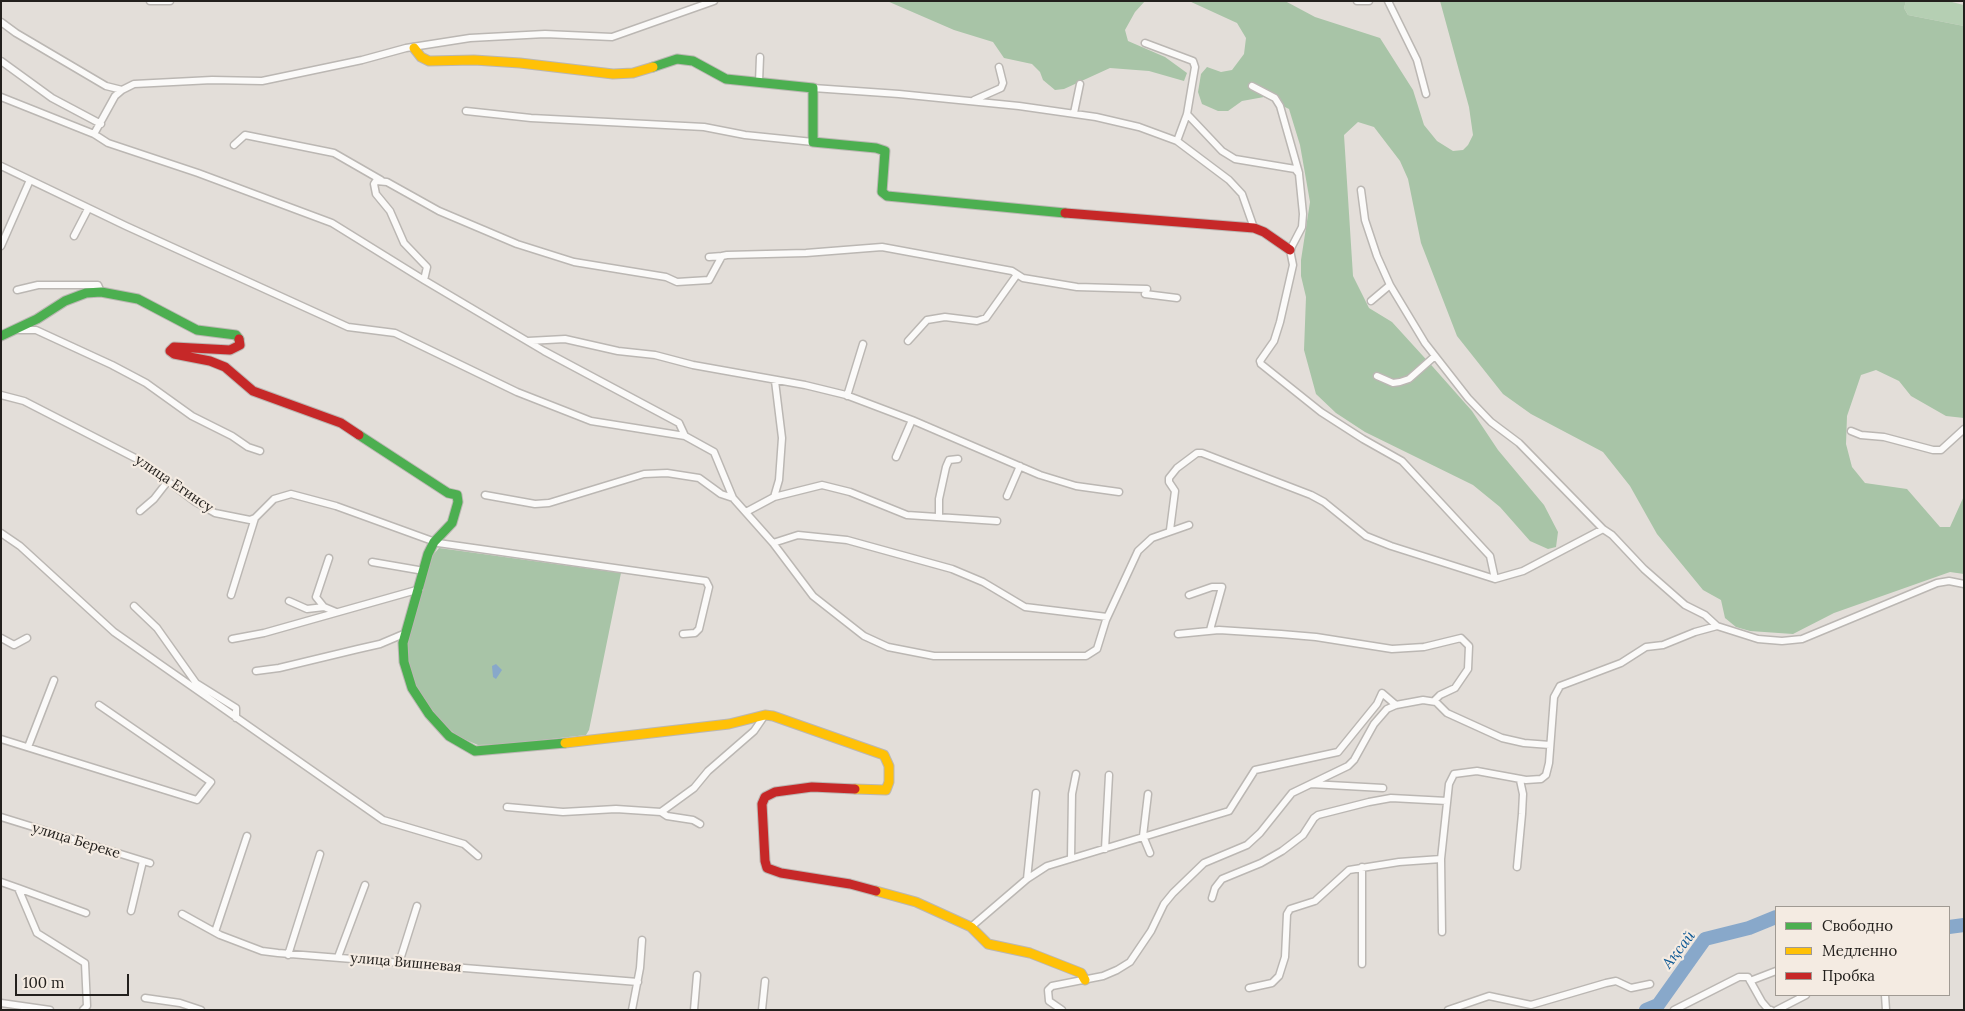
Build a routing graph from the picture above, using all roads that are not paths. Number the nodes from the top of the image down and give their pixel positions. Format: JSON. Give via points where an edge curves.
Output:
{"nodes":[{"id":1,"x":150,"y":1,"type":"edge"},
{"id":2,"x":170,"y":1,"type":"edge"},
{"id":3,"x":714,"y":1,"type":"edge"},
{"id":4,"x":1357,"y":1,"type":"edge"},
{"id":5,"x":1369,"y":1,"type":"edge"},
{"id":6,"x":1388,"y":1,"type":"edge"},
{"id":7,"x":1,"y":22,"type":"edge"},
{"id":8,"x":1145,"y":43,"type":"dead end"},
{"id":9,"x":414,"y":48,"type":"junction"},
{"id":10,"x":760,"y":57,"type":"dead end"},
{"id":11,"x":1,"y":60,"type":"edge"},
{"id":12,"x":999,"y":68,"type":"dead end"},
{"id":13,"x":759,"y":82,"type":"junction"},
{"id":14,"x":1080,"y":84,"type":"dead end"},
{"id":15,"x":106,"y":86,"type":"junction"},
{"id":16,"x":1252,"y":86,"type":"dead end"},
{"id":17,"x":813,"y":88,"type":"junction"},
{"id":18,"x":122,"y":90,"type":"junction"},
{"id":19,"x":1426,"y":94,"type":"dead end"},
{"id":20,"x":115,"y":96,"type":"junction"},
{"id":21,"x":1,"y":97,"type":"edge"},
{"id":22,"x":970,"y":101,"type":"junction"},
{"id":23,"x":466,"y":111,"type":"dead end"},
{"id":24,"x":1074,"y":113,"type":"junction"},
{"id":25,"x":1187,"y":114,"type":"junction"},
{"id":26,"x":101,"y":124,"type":"junction"},
{"id":27,"x":94,"y":134,"type":"junction"},
{"id":28,"x":1177,"y":141,"type":"junction"},
{"id":29,"x":813,"y":142,"type":"junction"},
{"id":30,"x":234,"y":145,"type":"dead end"},
{"id":31,"x":1,"y":166,"type":"edge"},
{"id":32,"x":1297,"y":168,"type":"junction"},
{"id":33,"x":368,"y":174,"type":"junction"},
{"id":34,"x":30,"y":180,"type":"junction"},
{"id":35,"x":381,"y":180,"type":"junction"},
{"id":36,"x":374,"y":187,"type":"junction"},
{"id":37,"x":1361,"y":190,"type":"dead end"},
{"id":38,"x":88,"y":209,"type":"junction"},
{"id":39,"x":1254,"y":228,"type":"junction"},
{"id":40,"x":74,"y":236,"type":"dead end"},
{"id":41,"x":1,"y":246,"type":"edge"},
{"id":42,"x":1290,"y":250,"type":"junction"},
{"id":43,"x":722,"y":256,"type":"junction"},
{"id":44,"x":709,"y":257,"type":"dead end"},
{"id":45,"x":1016,"y":276,"type":"junction"},
{"id":46,"x":424,"y":280,"type":"junction"},
{"id":47,"x":1390,"y":285,"type":"junction"},
{"id":48,"x":17,"y":290,"type":"dead end"},
{"id":49,"x":101,"y":292,"type":"junction"},
{"id":50,"x":1177,"y":298,"type":"dead end"},
{"id":51,"x":1371,"y":301,"type":"dead end"},
{"id":52,"x":34,"y":326,"type":"junction"},
{"id":53,"x":4,"y":335,"type":"edge"},
{"id":54,"x":528,"y":341,"type":"junction"},
{"id":55,"x":908,"y":341,"type":"dead end"},
{"id":56,"x":863,"y":344,"type":"dead end"},
{"id":57,"x":1435,"y":356,"type":"junction"},
{"id":58,"x":1377,"y":376,"type":"dead end"},
{"id":59,"x":775,"y":381,"type":"junction"},
{"id":60,"x":1,"y":395,"type":"edge"},
{"id":61,"x":847,"y":396,"type":"junction"},
{"id":62,"x":912,"y":420,"type":"junction"},
{"id":63,"x":1964,"y":429,"type":"edge"},
{"id":64,"x":1852,"y":431,"type":"dead end"},
{"id":65,"x":685,"y":436,"type":"junction"},
{"id":66,"x":260,"y":450,"type":"dead end"},
{"id":67,"x":896,"y":457,"type":"dead end"},
{"id":68,"x":958,"y":459,"type":"dead end"},
{"id":69,"x":1020,"y":466,"type":"junction"},
{"id":70,"x":168,"y":481,"type":"junction"},
{"id":71,"x":1119,"y":492,"type":"dead end"},
{"id":72,"x":485,"y":495,"type":"dead end"},
{"id":73,"x":1007,"y":496,"type":"dead end"},
{"id":74,"x":733,"y":498,"type":"junction"},
{"id":75,"x":774,"y":498,"type":"junction"},
{"id":76,"x":140,"y":511,"type":"dead end"},
{"id":77,"x":746,"y":512,"type":"junction"},
{"id":78,"x":255,"y":518,"type":"junction"},
{"id":79,"x":939,"y":518,"type":"junction"},
{"id":80,"x":997,"y":521,"type":"dead end"},
{"id":81,"x":1189,"y":525,"type":"dead end"},
{"id":82,"x":1170,"y":530,"type":"junction"},
{"id":83,"x":1601,"y":530,"type":"junction"},
{"id":84,"x":1,"y":532,"type":"edge"},
{"id":85,"x":434,"y":542,"type":"junction"},
{"id":86,"x":772,"y":543,"type":"junction"},
{"id":87,"x":329,"y":558,"type":"dead end"},
{"id":88,"x":372,"y":562,"type":"dead end"},
{"id":89,"x":424,"y":571,"type":"junction"},
{"id":90,"x":1495,"y":579,"type":"junction"},
{"id":91,"x":1964,"y":584,"type":"edge"},
{"id":92,"x":420,"y":589,"type":"junction"},
{"id":93,"x":231,"y":595,"type":"dead end"},
{"id":94,"x":1189,"y":595,"type":"dead end"},
{"id":95,"x":289,"y":601,"type":"dead end"},
{"id":96,"x":134,"y":606,"type":"dead end"},
{"id":97,"x":324,"y":607,"type":"junction"},
{"id":98,"x":336,"y":612,"type":"junction"},
{"id":99,"x":1107,"y":617,"type":"junction"},
{"id":100,"x":1717,"y":626,"type":"junction"},
{"id":101,"x":1210,"y":630,"type":"junction"},
{"id":102,"x":406,"y":633,"type":"junction"},
{"id":103,"x":683,"y":634,"type":"dead end"},
{"id":104,"x":1178,"y":634,"type":"dead end"},
{"id":105,"x":26,"y":638,"type":"dead end"},
{"id":106,"x":2,"y":639,"type":"edge"},
{"id":107,"x":232,"y":639,"type":"dead end"},
{"id":108,"x":256,"y":670,"type":"dead end"},
{"id":109,"x":54,"y":680,"type":"dead end"},
{"id":110,"x":1434,"y":701,"type":"junction"},
{"id":111,"x":99,"y":705,"type":"dead end"},
{"id":112,"x":1396,"y":705,"type":"junction"},
{"id":113,"x":765,"y":715,"type":"junction"},
{"id":114,"x":236,"y":718,"type":"junction"},
{"id":115,"x":1,"y":739,"type":"edge"},
{"id":116,"x":1550,"y":745,"type":"junction"},
{"id":117,"x":28,"y":747,"type":"junction"},
{"id":118,"x":1076,"y":774,"type":"dead end"},
{"id":119,"x":1109,"y":775,"type":"dead end"},
{"id":120,"x":1520,"y":780,"type":"junction"},
{"id":121,"x":1310,"y":784,"type":"junction"},
{"id":122,"x":1383,"y":788,"type":"dead end"},
{"id":123,"x":1036,"y":793,"type":"dead end"},
{"id":124,"x":1148,"y":794,"type":"dead end"},
{"id":125,"x":1446,"y":801,"type":"junction"},
{"id":126,"x":507,"y":808,"type":"dead end"},
{"id":127,"x":661,"y":812,"type":"junction"},
{"id":128,"x":1,"y":818,"type":"edge"},
{"id":129,"x":700,"y":824,"type":"dead end"},
{"id":130,"x":247,"y":836,"type":"dead end"},
{"id":131,"x":1143,"y":836,"type":"junction"},
{"id":132,"x":1105,"y":848,"type":"junction"},
{"id":133,"x":1150,"y":853,"type":"dead end"},
{"id":134,"x":320,"y":854,"type":"dead end"},
{"id":135,"x":478,"y":856,"type":"dead end"},
{"id":136,"x":1071,"y":858,"type":"junction"},
{"id":137,"x":1441,"y":859,"type":"junction"},
{"id":138,"x":142,"y":861,"type":"junction"},
{"id":139,"x":150,"y":863,"type":"dead end"},
{"id":140,"x":1362,"y":867,"type":"junction"},
{"id":141,"x":1517,"y":867,"type":"dead end"},
{"id":142,"x":1027,"y":879,"type":"junction"},
{"id":143,"x":1,"y":882,"type":"edge"},
{"id":144,"x":364,"y":885,"type":"dead end"},
{"id":145,"x":18,"y":888,"type":"junction"},
{"id":146,"x":1212,"y":898,"type":"dead end"},
{"id":147,"x":417,"y":906,"type":"dead end"},
{"id":148,"x":131,"y":912,"type":"dead end"},
{"id":149,"x":86,"y":913,"type":"dead end"},
{"id":150,"x":182,"y":914,"type":"dead end"},
{"id":151,"x":971,"y":927,"type":"junction"},
{"id":152,"x":215,"y":932,"type":"junction"},
{"id":153,"x":1442,"y":932,"type":"dead end"},
{"id":154,"x":642,"y":940,"type":"dead end"},
{"id":155,"x":288,"y":954,"type":"junction"},
{"id":156,"x":338,"y":957,"type":"junction"},
{"id":157,"x":399,"y":963,"type":"junction"},
{"id":158,"x":1362,"y":964,"type":"dead end"},
{"id":159,"x":1775,"y":970,"type":"edge"},
{"id":160,"x":697,"y":975,"type":"dead end"},
{"id":161,"x":1085,"y":980,"type":"junction"},
{"id":162,"x":765,"y":981,"type":"dead end"},
{"id":163,"x":638,"y":982,"type":"junction"},
{"id":164,"x":1750,"y":982,"type":"junction"},
{"id":165,"x":1650,"y":984,"type":"dead end"},
{"id":166,"x":1249,"y":988,"type":"dead end"},
{"id":167,"x":1804,"y":996,"type":"edge"},
{"id":168,"x":1885,"y":996,"type":"edge"},
{"id":169,"x":146,"y":998,"type":"dead end"},
{"id":170,"x":1,"y":1002,"type":"edge"},
{"id":171,"x":179,"y":1007,"type":"edge"},
{"id":172,"x":85,"y":1008,"type":"edge"},
{"id":173,"x":50,"y":1010,"type":"edge"},
{"id":174,"x":201,"y":1010,"type":"edge"},
{"id":175,"x":632,"y":1010,"type":"edge"},
{"id":176,"x":694,"y":1010,"type":"edge"},
{"id":177,"x":762,"y":1010,"type":"edge"},
{"id":178,"x":1062,"y":1010,"type":"edge"},
{"id":179,"x":1448,"y":1010,"type":"edge"},
{"id":180,"x":1674,"y":1010,"type":"edge"},
{"id":181,"x":1772,"y":1010,"type":"edge"},
{"id":182,"x":1777,"y":1010,"type":"edge"},
{"id":183,"x":1886,"y":1010,"type":"edge"}],
"edges":[{"from":1,"to":2,"type":"street"},
{"from":3,"to":9,"type":"street","via":[[612,37],[503,36],[439,42]]},
{"from":4,"to":5,"type":"street"},
{"from":6,"to":19,"type":"street","via":[[1416,60]]},
{"from":7,"to":15,"type":"street"},
{"from":8,"to":25,"type":"street","via":[[1193,61],[1195,74]]},
{"from":9,"to":13,"type":"street","via":[[429,61],[520,63],[622,75],[677,59],[693,61],[726,79]]},
{"from":9,"to":18,"type":"street","via":[[262,81],[147,82]]},
{"from":10,"to":13,"type":"street"},
{"from":11,"to":26,"type":"street","via":[[52,98]]},
{"from":12,"to":22,"type":"street","via":[[1001,88]]},
{"from":13,"to":17,"type":"street"},
{"from":14,"to":24,"type":"street"},
{"from":15,"to":18,"type":"street"},
{"from":15,"to":20,"type":"street"},
{"from":16,"to":32,"type":"street","via":[[1275,98]]},
{"from":17,"to":22,"type":"street"},
{"from":17,"to":29,"type":"street"},
{"from":18,"to":20,"type":"street"},
{"from":20,"to":26,"type":"street"},
{"from":21,"to":27,"type":"street"},
{"from":22,"to":24,"type":"street"},
{"from":23,"to":29,"type":"street","via":[[531,118],[704,126],[745,135]]},
{"from":24,"to":28,"type":"street","via":[[1139,127]]},
{"from":25,"to":28,"type":"street"},
{"from":25,"to":32,"type":"street","via":[[1222,151],[1235,159]]},
{"from":26,"to":27,"type":"street"},
{"from":27,"to":46,"type":"street","via":[[108,143],[332,223]]},
{"from":28,"to":39,"type":"street","via":[[1229,180],[1242,194]]},
{"from":29,"to":39,"type":"street","via":[[886,151],[882,192],[887,196],[1155,222]]},
{"from":30,"to":33,"type":"street","via":[[244,134],[281,141],[334,153]]},
{"from":31,"to":34,"type":"street"},
{"from":32,"to":42,"type":"street","via":[[1302,227]]},
{"from":33,"to":35,"type":"street"},
{"from":33,"to":36,"type":"street"},
{"from":34,"to":38,"type":"street"},
{"from":34,"to":41,"type":"street"},
{"from":35,"to":36,"type":"street","via":[[376,181]]},
{"from":35,"to":43,"type":"street","via":[[490,234],[574,262],[691,283],[709,280]]},
{"from":36,"to":46,"type":"street","via":[[390,211],[404,243],[427,267]]},
{"from":37,"to":47,"type":"street","via":[[1368,232]]},
{"from":38,"to":40,"type":"street"},
{"from":38,"to":65,"type":"street","via":[[348,327],[395,333],[517,392],[591,421]]},
{"from":39,"to":42,"type":"street"},
{"from":42,"to":90,"type":"street","via":[[1293,264],[1280,322],[1261,364],[1321,412],[1402,461],[1490,556]]},
{"from":43,"to":44,"type":"street"},
{"from":43,"to":45,"type":"street","via":[[882,247],[1012,271]]},
{"from":45,"to":50,"type":"street","via":[[1068,286],[1147,289],[1146,294]]},
{"from":45,"to":55,"type":"street","via":[[986,318],[978,321],[945,317],[927,320]]},
{"from":46,"to":54,"type":"street"},
{"from":47,"to":51,"type":"street"},
{"from":47,"to":57,"type":"street"},
{"from":48,"to":49,"type":"street","via":[[38,285],[98,286]]},
{"from":49,"to":52,"type":"street","via":[[86,293],[65,301]]},
{"from":49,"to":85,"type":"street","via":[[138,299],[197,330],[236,335],[240,345],[230,350],[174,347],[170,351],[225,367],[253,391],[341,423],[448,493],[457,495],[452,523]]},
{"from":52,"to":53,"type":"street"},
{"from":52,"to":66,"type":"street","via":[[146,383],[192,416],[248,447]]},
{"from":54,"to":59,"type":"street","via":[[565,339]]},
{"from":54,"to":65,"type":"street","via":[[679,423]]},
{"from":56,"to":61,"type":"street"},
{"from":57,"to":58,"type":"street","via":[[1409,379],[1393,382]]},
{"from":57,"to":83,"type":"street","via":[[1468,398],[1491,422],[1518,442],[1598,522]]},
{"from":59,"to":61,"type":"street"},
{"from":59,"to":75,"type":"street","via":[[782,438],[779,480]]},
{"from":60,"to":70,"type":"street","name":"улица Егинсу","via":[[24,401],[56,416],[139,460]]},
{"from":61,"to":62,"type":"street"},
{"from":62,"to":67,"type":"street"},
{"from":62,"to":69,"type":"street"},
{"from":63,"to":64,"type":"street","via":[[1941,450]]},
{"from":65,"to":74,"type":"street","via":[[714,452]]},
{"from":68,"to":79,"type":"street","via":[[949,460],[946,467],[939,499]]},
{"from":69,"to":71,"type":"street","via":[[1057,481]]},
{"from":69,"to":73,"type":"street"},
{"from":70,"to":76,"type":"street"},
{"from":70,"to":78,"type":"street","name":"улица Егинсу","via":[[215,513],[250,520]]},
{"from":72,"to":74,"type":"street","via":[[542,504],[655,472],[699,478],[721,494]]},
{"from":74,"to":77,"type":"street"},
{"from":75,"to":77,"type":"street"},
{"from":75,"to":79,"type":"street","via":[[822,485],[850,492],[907,515]]},
{"from":77,"to":86,"type":"street"},
{"from":78,"to":85,"type":"street","via":[[274,499],[291,494],[336,506]]},
{"from":78,"to":93,"type":"street"},
{"from":79,"to":80,"type":"street"},
{"from":81,"to":82,"type":"street"},
{"from":82,"to":90,"type":"street","via":[[1175,491],[1169,478],[1177,468],[1197,453],[1202,453],[1311,495],[1366,536]]},
{"from":82,"to":99,"type":"street","via":[[1152,538],[1138,551]]},
{"from":83,"to":90,"type":"street","via":[[1524,571]]},
{"from":83,"to":100,"type":"street","via":[[1612,535],[1666,590]]},
{"from":84,"to":114,"type":"street","via":[[114,632]]},
{"from":85,"to":89,"type":"street"},
{"from":85,"to":103,"type":"street","via":[[706,581],[709,587],[700,630]]},
{"from":86,"to":99,"type":"street","via":[[798,536],[847,540],[952,570],[983,582],[1025,607]]},
{"from":86,"to":99,"type":"street","via":[[813,596],[864,636],[915,654],[1086,656],[1097,649]]},
{"from":87,"to":97,"type":"street","via":[[316,592],[318,602]]},
{"from":88,"to":89,"type":"street"},
{"from":89,"to":92,"type":"street"},
{"from":91,"to":100,"type":"street","via":[[1938,583],[1802,639],[1758,639]]},
{"from":92,"to":98,"type":"street"},
{"from":92,"to":102,"type":"street"},
{"from":94,"to":101,"type":"street","via":[[1222,587]]},
{"from":95,"to":97,"type":"street","via":[[307,609]]},
{"from":96,"to":114,"type":"street","via":[[157,628],[196,683],[236,708]]},
{"from":97,"to":98,"type":"street"},
{"from":98,"to":107,"type":"street"},
{"from":100,"to":116,"type":"street","via":[[1646,648],[1605,670],[1560,686],[1555,693]]},
{"from":101,"to":104,"type":"street"},
{"from":101,"to":110,"type":"street","via":[[1300,635],[1392,649],[1424,647],[1461,638],[1469,646],[1468,668],[1455,688]]},
{"from":102,"to":108,"type":"street","via":[[380,644],[279,668]]},
{"from":102,"to":113,"type":"street","via":[[402,643],[404,662],[412,688],[449,736],[475,751],[729,724]]},
{"from":105,"to":106,"type":"street","via":[[14,645]]},
{"from":109,"to":117,"type":"street"},
{"from":110,"to":112,"type":"street"},
{"from":110,"to":116,"type":"street","via":[[1453,716],[1502,738]]},
{"from":111,"to":117,"type":"street","via":[[212,782],[197,800]]},
{"from":112,"to":121,"type":"street","via":[[1387,709],[1374,724],[1354,760],[1339,772]]},
{"from":112,"to":131,"type":"street","via":[[1382,693],[1377,704],[1338,752],[1256,770],[1229,811]]},
{"from":113,"to":127,"type":"street","via":[[754,731],[708,771],[694,788]]},
{"from":113,"to":151,"type":"street","via":[[878,752],[887,760],[890,774],[886,790],[812,788],[769,793],[762,804],[767,868],[899,896]]},
{"from":114,"to":135,"type":"street","via":[[383,820],[464,844]]},
{"from":115,"to":117,"type":"street"},
{"from":116,"to":120,"type":"street","via":[[1546,776],[1532,781]]},
{"from":118,"to":136,"type":"street","via":[[1072,794]]},
{"from":119,"to":132,"type":"street"},
{"from":120,"to":125,"type":"street","via":[[1477,771],[1456,772],[1449,784]]},
{"from":120,"to":141,"type":"street","via":[[1522,814]]},
{"from":121,"to":122,"type":"street"},
{"from":121,"to":161,"type":"street","via":[[1292,793],[1247,846],[1204,864],[1173,892],[1130,962],[1117,970]]},
{"from":123,"to":142,"type":"street"},
{"from":124,"to":131,"type":"street"},
{"from":125,"to":137,"type":"street"},
{"from":125,"to":146,"type":"street","via":[[1391,798],[1318,815],[1303,835],[1282,851],[1222,879],[1214,888]]},
{"from":126,"to":127,"type":"street","via":[[563,812],[616,809]]},
{"from":127,"to":129,"type":"street"},
{"from":128,"to":138,"type":"street","name":"улица Береке"},
{"from":130,"to":152,"type":"street"},
{"from":131,"to":132,"type":"street"},
{"from":131,"to":133,"type":"street"},
{"from":132,"to":136,"type":"street"},
{"from":134,"to":155,"type":"street"},
{"from":136,"to":142,"type":"street","via":[[1047,866]]},
{"from":137,"to":140,"type":"street"},
{"from":137,"to":153,"type":"street"},
{"from":138,"to":139,"type":"street","name":"улица Береке"},
{"from":138,"to":148,"type":"street"},
{"from":140,"to":158,"type":"street"},
{"from":140,"to":166,"type":"street","via":[[1349,870],[1311,904],[1290,909],[1285,957],[1279,976],[1272,983]]},
{"from":142,"to":151,"type":"street"},
{"from":143,"to":145,"type":"street"},
{"from":144,"to":156,"type":"street"},
{"from":145,"to":149,"type":"street"},
{"from":145,"to":172,"type":"street","via":[[37,933],[85,963]]},
{"from":147,"to":157,"type":"street"},
{"from":150,"to":152,"type":"street","name":"улица Вишневая"},
{"from":151,"to":161,"type":"street","via":[[988,944],[1030,953],[1081,973]]},
{"from":152,"to":155,"type":"street","name":"улица Вишневая","via":[[262,951]]},
{"from":154,"to":163,"type":"street"},
{"from":155,"to":156,"type":"street","name":"улица Вишневая"},
{"from":156,"to":157,"type":"street","name":"улица Вишневая"},
{"from":157,"to":163,"type":"street","name":"улица Вишневая"},
{"from":159,"to":164,"type":"street"},
{"from":160,"to":176,"type":"street"},
{"from":161,"to":178,"type":"street","via":[[1052,986],[1048,990],[1049,1001]]},
{"from":162,"to":177,"type":"street"},
{"from":163,"to":175,"type":"street"},
{"from":164,"to":180,"type":"street","via":[[1748,978],[1739,977]]},
{"from":164,"to":181,"type":"street","via":[[1762,1002]]},
{"from":165,"to":179,"type":"street","via":[[1631,988],[1616,981],[1531,1005],[1489,996]]},
{"from":167,"to":182,"type":"street"},
{"from":168,"to":183,"type":"street"},
{"from":169,"to":171,"type":"street"},
{"from":170,"to":173,"type":"street"},
{"from":171,"to":174,"type":"street"}]}
